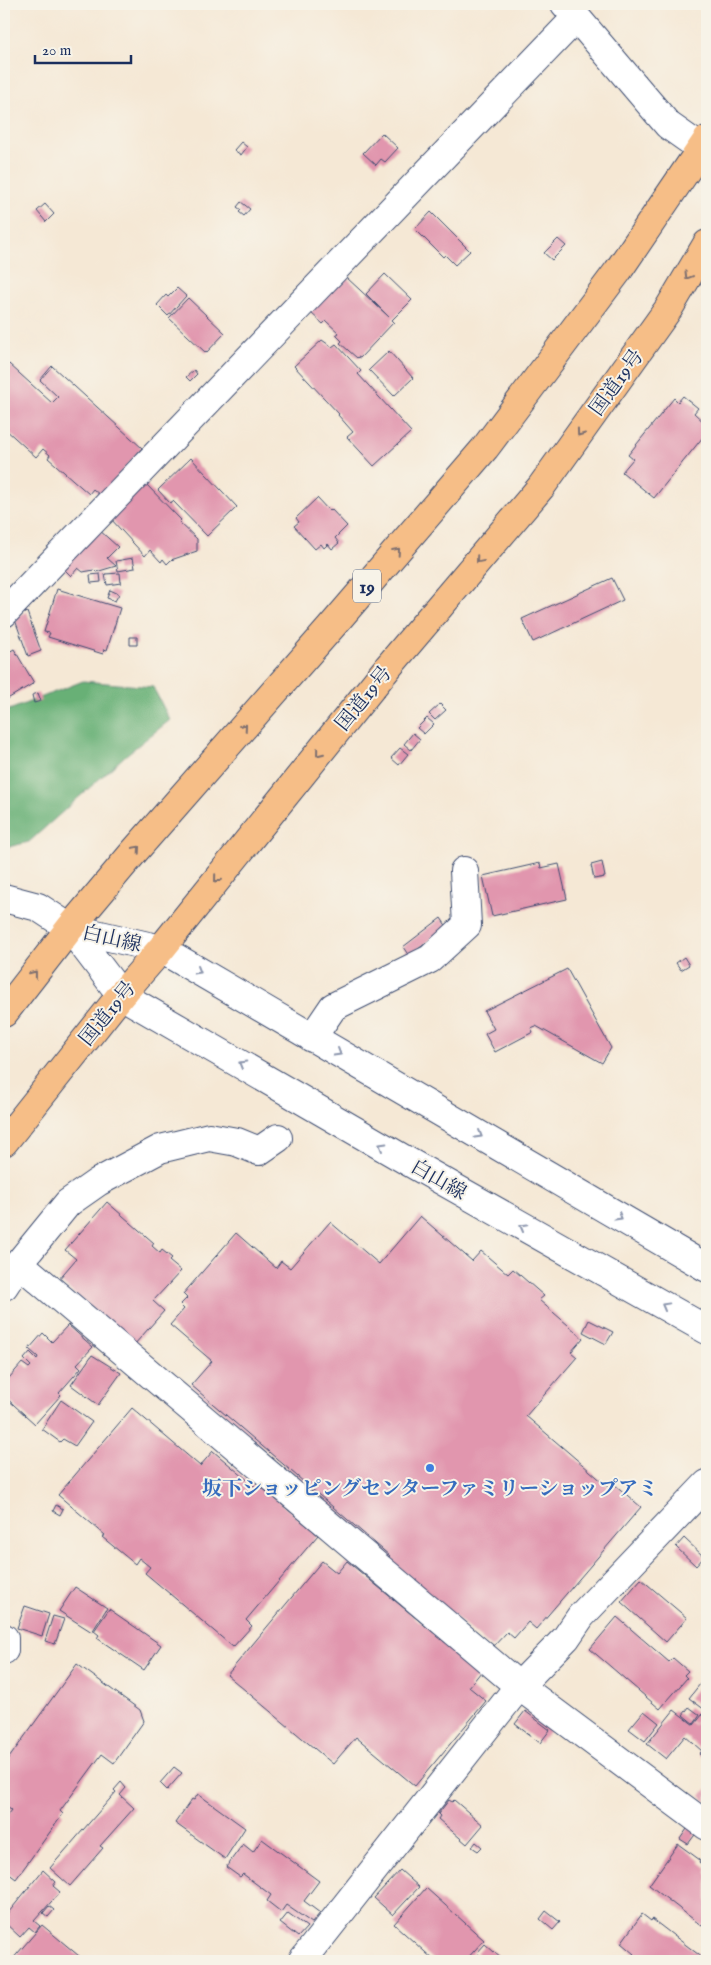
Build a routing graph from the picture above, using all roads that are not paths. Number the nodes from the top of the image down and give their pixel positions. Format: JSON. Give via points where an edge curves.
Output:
{"nodes":[{"id":1,"x":571,"y":11,"type":"edge"},
{"id":2,"x":705,"y":144,"type":"edge"},
{"id":3,"x":707,"y":244,"type":"edge"},
{"id":4,"x":4,"y":613,"type":"edge"},
{"id":5,"x":464,"y":871,"type":"dead end"},
{"id":6,"x":4,"y":898,"type":"edge"},
{"id":7,"x":70,"y":928,"type":"junction"},
{"id":8,"x":161,"y":949,"type":"junction"},
{"id":9,"x":121,"y":995,"type":"junction"},
{"id":10,"x":4,"y":1013,"type":"edge"},
{"id":11,"x":312,"y":1038,"type":"junction"},
{"id":12,"x":278,"y":1138,"type":"dead end"},
{"id":13,"x":4,"y":1142,"type":"edge"},
{"id":14,"x":19,"y":1263,"type":"junction"},
{"id":15,"x":707,"y":1268,"type":"edge"},
{"id":16,"x":4,"y":1286,"type":"edge"},
{"id":17,"x":707,"y":1330,"type":"edge"},
{"id":18,"x":707,"y":1484,"type":"edge"},
{"id":19,"x":4,"y":1638,"type":"edge"},
{"id":20,"x":4,"y":1650,"type":"edge"},
{"id":21,"x":519,"y":1686,"type":"junction"},
{"id":22,"x":707,"y":1826,"type":"edge"},
{"id":23,"x":302,"y":1961,"type":"edge"}],
"edges":[{"from":1,"to":2,"type":"street","via":[[668,125]]},
{"from":1,"to":4,"type":"street"},
{"from":7,"to":2,"type":"highway","number":"19","one_way":true,"via":[[485,448],[618,271]]},
{"from":3,"to":8,"type":"highway","name":"国道19号","one_way":true,"via":[[669,308],[541,487],[389,666]]},
{"from":5,"to":11,"type":"street","via":[[467,925],[430,959],[333,1007]]},
{"from":6,"to":7,"type":"street","via":[[38,907]]},
{"from":7,"to":8,"type":"street","name":"白山線"},
{"from":7,"to":9,"type":"street","name":"白山線"},
{"from":10,"to":7,"type":"highway","number":"19","one_way":true},
{"from":8,"to":9,"type":"highway","name":"国道19号"},
{"from":8,"to":11,"type":"street","name":"白山線","one_way":true},
{"from":9,"to":13,"type":"highway","name":"国道19号"},
{"from":17,"to":9,"type":"street","name":"白山線","one_way":true},
{"from":11,"to":15,"type":"street","name":"白山線","one_way":true},
{"from":12,"to":14,"type":"street","via":[[260,1150],[209,1137],[160,1149],[98,1182],[68,1204]]},
{"from":14,"to":16,"type":"street"},
{"from":14,"to":21,"type":"street"},
{"from":18,"to":21,"type":"street"},
{"from":19,"to":20,"type":"street"},
{"from":21,"to":22,"type":"street"},
{"from":21,"to":23,"type":"street"}]}
